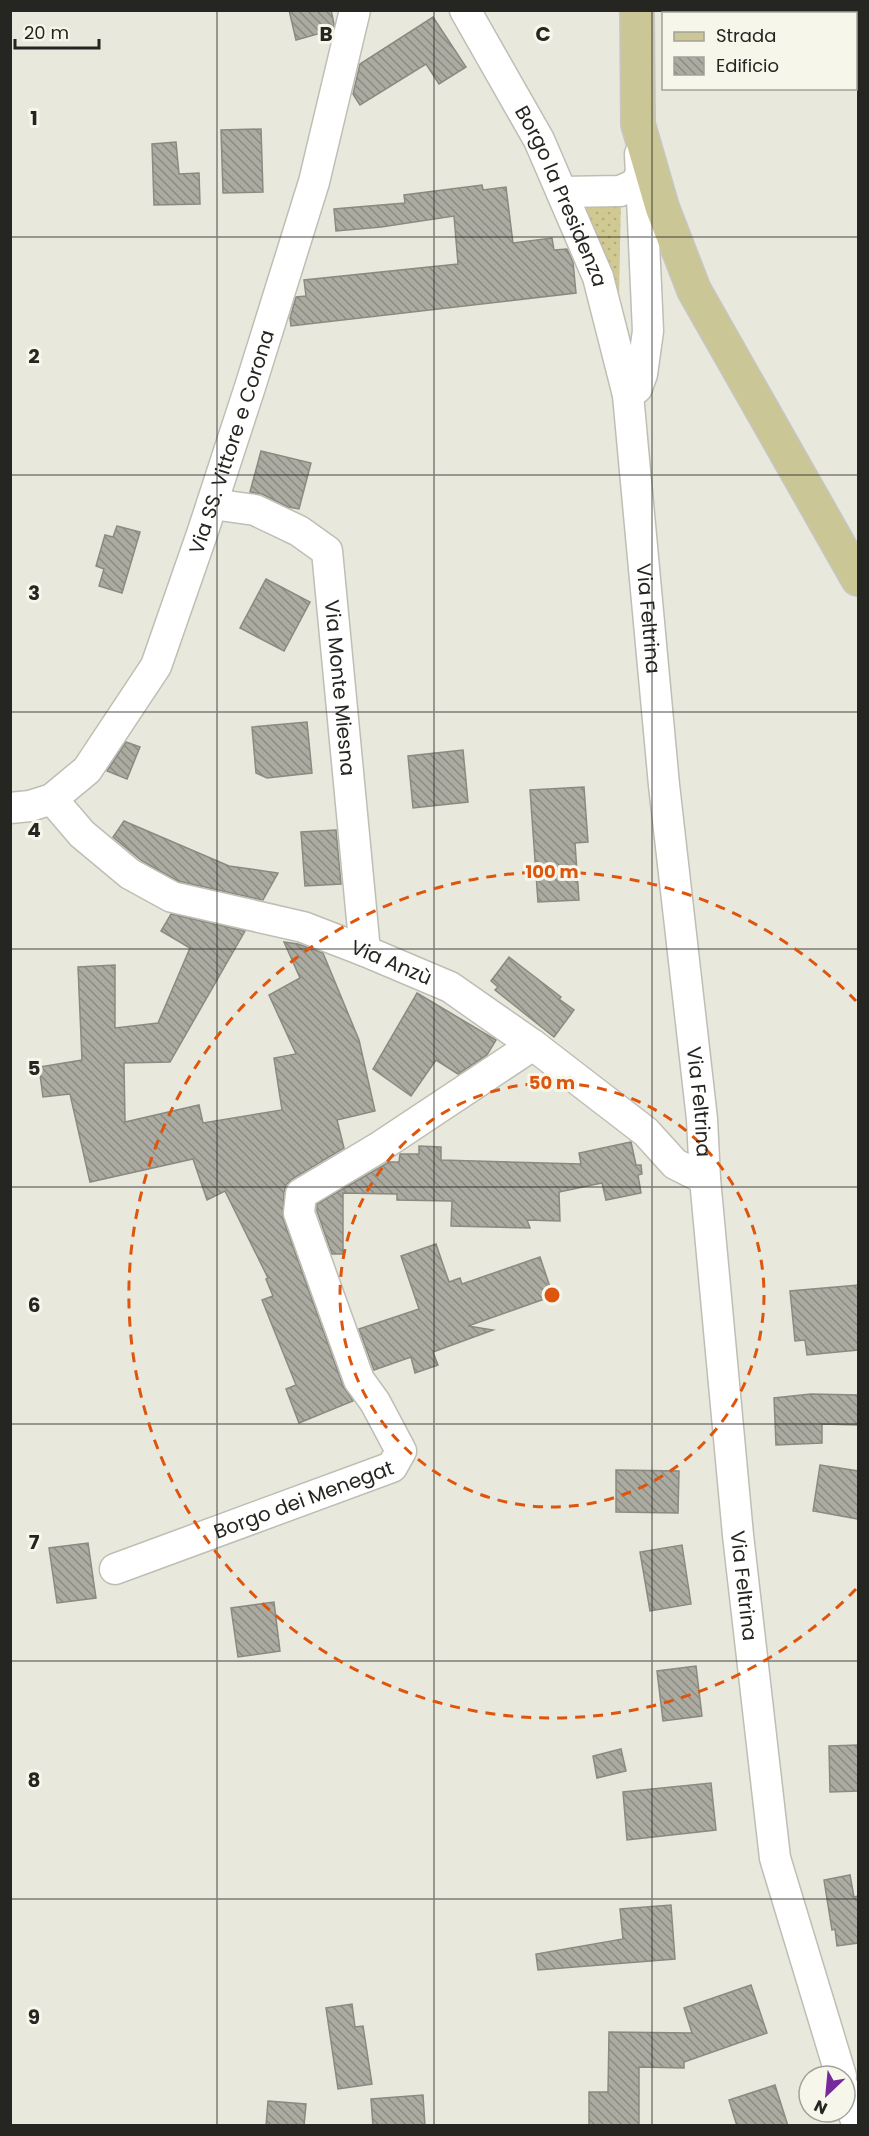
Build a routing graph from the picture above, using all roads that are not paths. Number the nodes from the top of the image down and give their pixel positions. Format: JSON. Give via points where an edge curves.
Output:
{"nodes":[{"id":1,"x":354,"y":10,"type":"edge"},
{"id":2,"x":465,"y":10,"type":"edge"},
{"id":3,"x":637,"y":10,"type":"edge"},
{"id":4,"x":638,"y":124,"type":"junction"},
{"id":5,"x":640,"y":175,"type":"junction"},
{"id":6,"x":562,"y":192,"type":"junction"},
{"id":7,"x":628,"y":395,"type":"junction"},
{"id":8,"x":212,"y":504,"type":"junction"},
{"id":9,"x":858,"y":579,"type":"edge"},
{"id":10,"x":52,"y":799,"type":"junction"},
{"id":11,"x":10,"y":808,"type":"edge"},
{"id":12,"x":365,"y":951,"type":"junction"},
{"id":13,"x":533,"y":1045,"type":"junction"},
{"id":14,"x":705,"y":1179,"type":"junction"},
{"id":15,"x":115,"y":1569,"type":"dead end"},
{"id":16,"x":837,"y":2064,"type":"edge"}],
"edges":[{"from":1,"to":8,"type":"street","name":"Via SS. Vittore e Corona","via":[[314,182]]},
{"from":2,"to":6,"type":"street","name":"Borgo la Presidenza","via":[[539,140]]},
{"from":3,"to":4,"type":"main road"},
{"from":4,"to":5,"type":"street"},
{"from":4,"to":9,"type":"main road","via":[[662,207],[694,290]]},
{"from":5,"to":6,"type":"street","via":[[633,185],[620,190]]},
{"from":5,"to":7,"type":"street","via":[[648,331],[642,374],[637,388]]},
{"from":6,"to":7,"type":"street","name":"Borgo la Presidenza","via":[[598,277]]},
{"from":7,"to":14,"type":"street","name":"Via Feltrina"},
{"from":8,"to":10,"type":"street","name":"Via SS. Vittore e Corona","via":[[156,666],[87,770]]},
{"from":8,"to":12,"type":"street","name":"Via Monte Miesna","via":[[255,510],[299,531],[327,550]]},
{"from":10,"to":11,"type":"street","name":"Via SS. Vittore e Corona"},
{"from":10,"to":12,"type":"street","name":"Via Anzù","via":[[98,848],[130,874],[172,897],[303,927]]},
{"from":12,"to":13,"type":"street","name":"Via Anzù","via":[[450,987]]},
{"from":13,"to":14,"type":"street","name":"Via Anzù","via":[[646,1132],[675,1164]]},
{"from":13,"to":15,"type":"street","name":"Borgo dei Menegat","via":[[301,1194],[299,1213],[359,1380],[401,1451],[392,1467]]},
{"from":14,"to":16,"type":"street","name":"Via Feltrina","via":[[738,1535],[775,1858]]}]}
